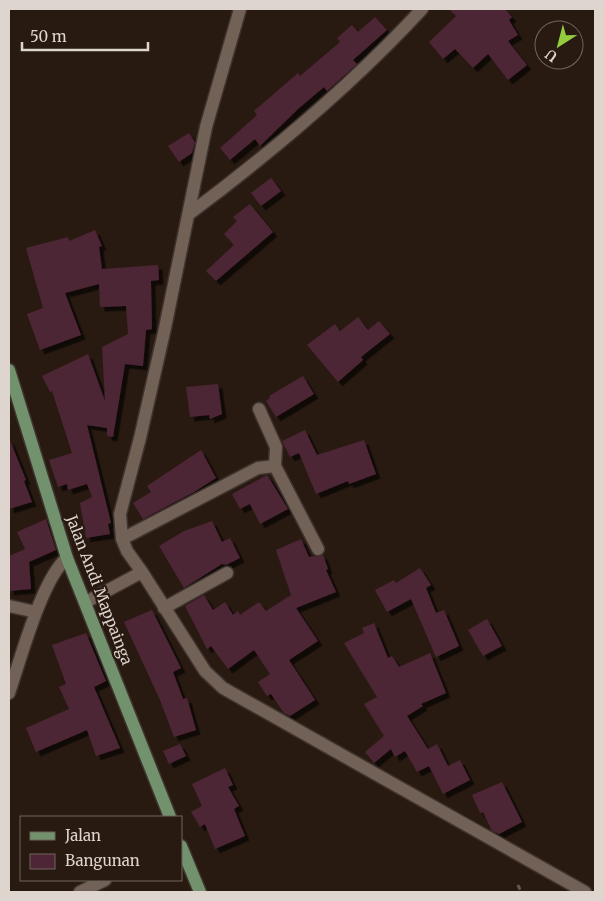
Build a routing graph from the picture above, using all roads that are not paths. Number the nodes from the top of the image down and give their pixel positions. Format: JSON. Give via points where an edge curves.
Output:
{"nodes":[{"id":1,"x":240,"y":9,"type":"edge"},
{"id":2,"x":422,"y":9,"type":"edge"},
{"id":3,"x":189,"y":214,"type":"junction"},
{"id":4,"x":9,"y":370,"type":"edge"},
{"id":5,"x":12,"y":396,"type":"edge"},
{"id":6,"x":259,"y":409,"type":"dead end"},
{"id":7,"x":275,"y":466,"type":"junction"},
{"id":8,"x":122,"y":539,"type":"junction"},
{"id":9,"x":318,"y":549,"type":"dead end"},
{"id":10,"x":67,"y":558,"type":"junction"},
{"id":11,"x":142,"y":572,"type":"junction"},
{"id":12,"x":226,"y":573,"type":"dead end"},
{"id":13,"x":86,"y":602,"type":"junction"},
{"id":14,"x":9,"y":606,"type":"edge"},
{"id":15,"x":164,"y":608,"type":"junction"},
{"id":16,"x":36,"y":612,"type":"junction"},
{"id":17,"x":9,"y":693,"type":"edge"},
{"id":18,"x":170,"y":816,"type":"edge"},
{"id":19,"x":182,"y":848,"type":"edge"},
{"id":20,"x":103,"y":881,"type":"edge"},
{"id":21,"x":80,"y":892,"type":"edge"},
{"id":22,"x":200,"y":892,"type":"edge"},
{"id":23,"x":584,"y":892,"type":"edge"}],
"edges":[{"from":1,"to":3,"type":"street","via":[[206,127]]},
{"from":2,"to":3,"type":"street","via":[[380,54],[256,164]]},
{"from":3,"to":8,"type":"street","via":[[120,514]]},
{"from":4,"to":5,"type":"main road","name":"Jalan Andi Mappainga"},
{"from":5,"to":10,"type":"main road","name":"Jalan Andi Mappainga"},
{"from":6,"to":7,"type":"street","via":[[276,447]]},
{"from":7,"to":8,"type":"street","via":[[258,468]]},
{"from":7,"to":9,"type":"street"},
{"from":8,"to":11,"type":"street"},
{"from":10,"to":13,"type":"main road","name":"Jalan Andi Mappainga"},
{"from":10,"to":16,"type":"street","via":[[58,566]]},
{"from":11,"to":13,"type":"street"},
{"from":11,"to":15,"type":"street"},
{"from":12,"to":15,"type":"street"},
{"from":13,"to":18,"type":"main road","name":"Jalan Andi Mappainga"},
{"from":14,"to":16,"type":"street"},
{"from":15,"to":23,"type":"street","via":[[205,671],[223,688]]},
{"from":16,"to":17,"type":"street"},
{"from":19,"to":22,"type":"main road"},
{"from":20,"to":21,"type":"street"}]}
